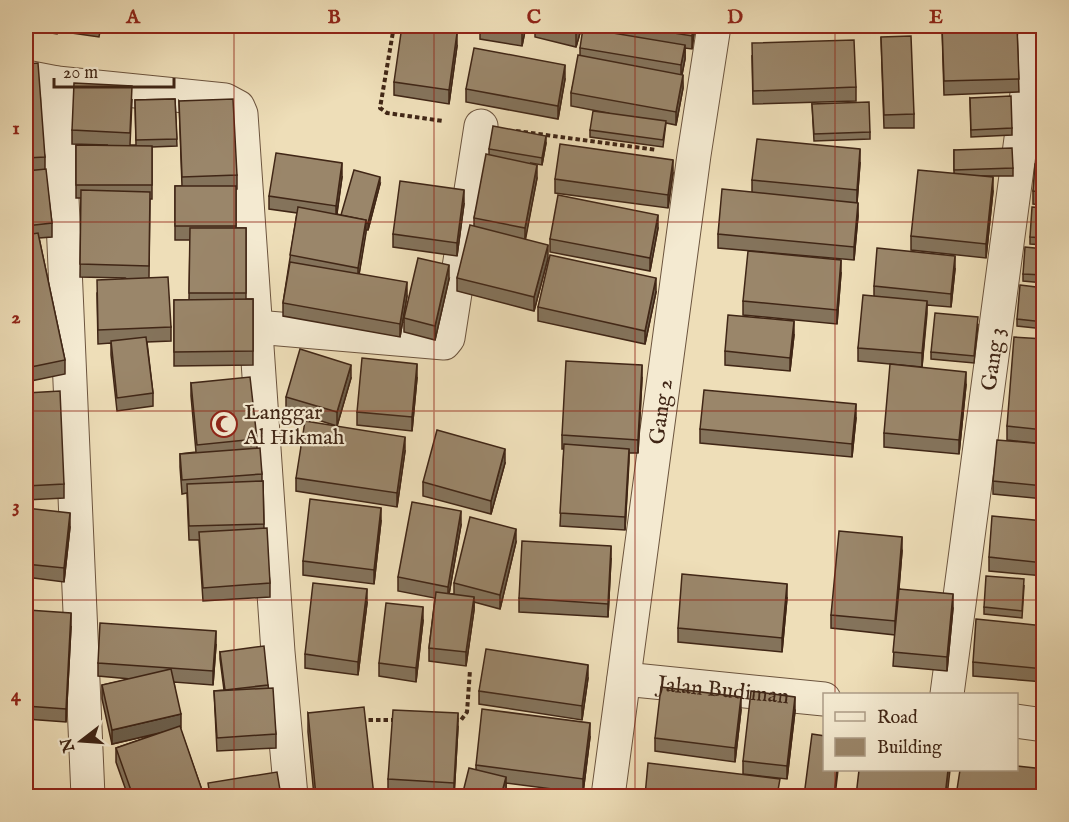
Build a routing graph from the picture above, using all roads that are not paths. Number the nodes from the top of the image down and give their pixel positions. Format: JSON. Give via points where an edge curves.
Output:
{"nodes":[{"id":1,"x":714,"y":26,"type":"edge"},
{"id":2,"x":1036,"y":26,"type":"edge"},
{"id":3,"x":26,"y":76,"type":"edge"},
{"id":4,"x":57,"y":83,"type":"junction"},
{"id":5,"x":482,"y":126,"type":"dead end"},
{"id":6,"x":256,"y":327,"type":"junction"},
{"id":7,"x":48,"y":619,"type":"edge"},
{"id":8,"x":81,"y":624,"type":"junction"},
{"id":9,"x":624,"y":679,"type":"junction"},
{"id":10,"x":947,"y":693,"type":"edge"},
{"id":11,"x":823,"y":699,"type":"edge"},
{"id":12,"x":1018,"y":721,"type":"edge"},
{"id":13,"x":1044,"y":725,"type":"edge"},
{"id":14,"x":88,"y":796,"type":"edge"},
{"id":15,"x":291,"y":796,"type":"edge"},
{"id":16,"x":608,"y":796,"type":"edge"}],
"edges":[{"from":1,"to":9,"type":"street","name":"Gang 2"},
{"from":2,"to":10,"type":"street","name":"Gang 3"},
{"from":3,"to":4,"type":"street"},
{"from":4,"to":6,"type":"street","via":[[225,100],[238,107]]},
{"from":4,"to":8,"type":"street"},
{"from":5,"to":6,"type":"street","via":[[448,338],[444,343]]},
{"from":6,"to":15,"type":"street"},
{"from":7,"to":8,"type":"street"},
{"from":8,"to":14,"type":"street"},
{"from":9,"to":11,"type":"street","name":"Jalan Budiman"},
{"from":9,"to":16,"type":"street","name":"Gang 2"},
{"from":12,"to":13,"type":"street"}]}
